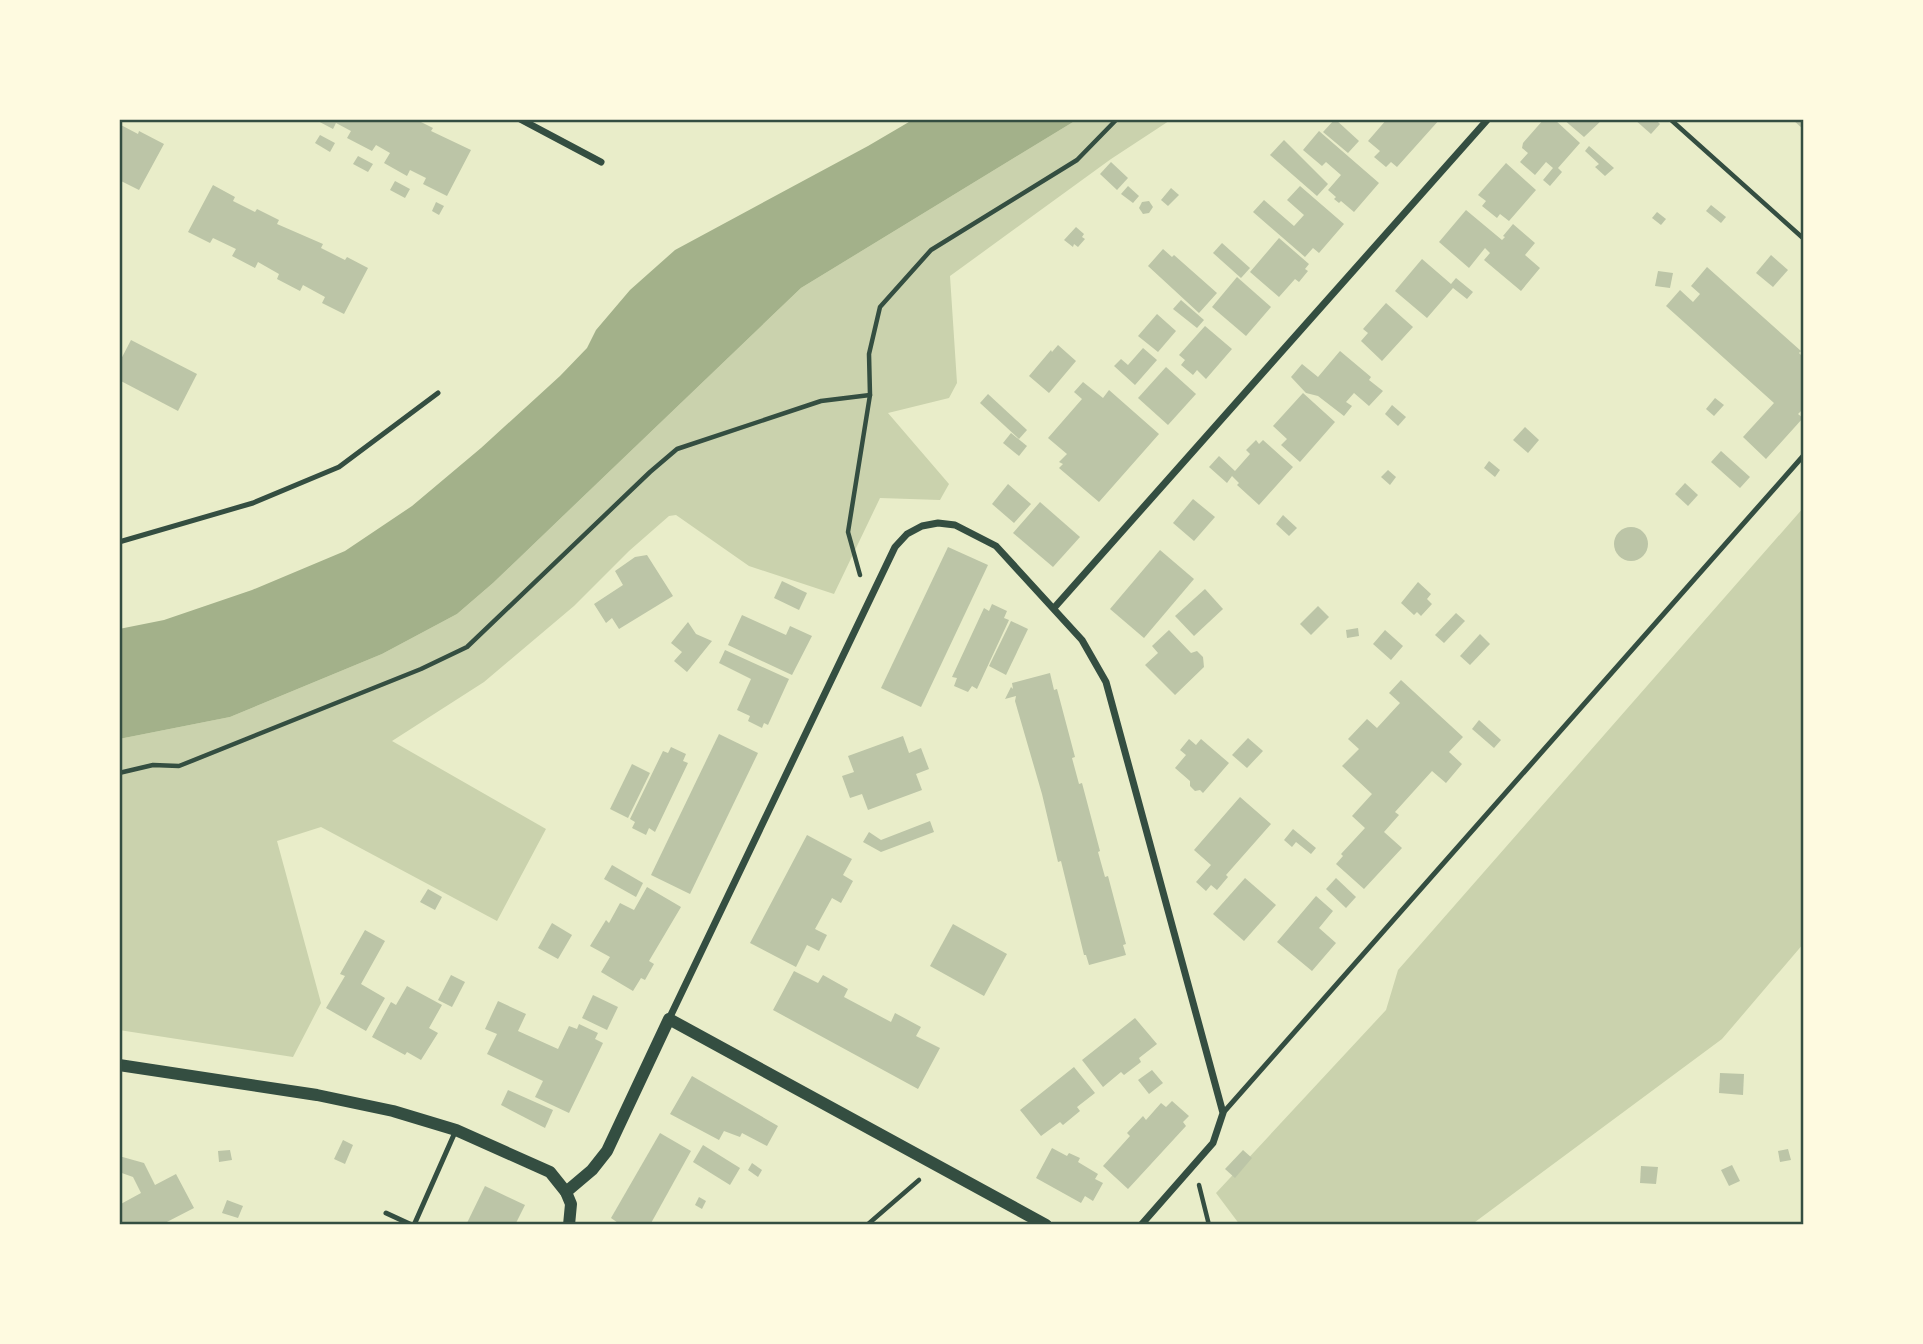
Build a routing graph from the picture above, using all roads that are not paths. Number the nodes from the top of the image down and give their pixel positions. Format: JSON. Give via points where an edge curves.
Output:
{"nodes":[{"id":1,"x":520,"y":119,"type":"edge"},
{"id":2,"x":1488,"y":119,"type":"edge"},
{"id":3,"x":601,"y":162,"type":"dead end"},
{"id":4,"x":438,"y":393,"type":"dead end"},
{"id":5,"x":1804,"y":456,"type":"edge"},
{"id":6,"x":119,"y":542,"type":"edge"},
{"id":7,"x":1054,"y":608,"type":"junction"},
{"id":8,"x":669,"y":1019,"type":"junction"},
{"id":9,"x":119,"y":1065,"type":"edge"},
{"id":10,"x":1223,"y":1113,"type":"junction"},
{"id":11,"x":456,"y":1130,"type":"junction"},
{"id":12,"x":566,"y":1192,"type":"junction"},
{"id":13,"x":386,"y":1213,"type":"dead end"},
{"id":14,"x":413,"y":1225,"type":"edge"},
{"id":15,"x":569,"y":1225,"type":"edge"},
{"id":16,"x":1046,"y":1225,"type":"edge"},
{"id":17,"x":1141,"y":1225,"type":"edge"}],
"edges":[{"from":1,"to":3,"type":"street"},
{"from":2,"to":7,"type":"street"},
{"from":4,"to":6,"type":"lane","via":[[339,467],[253,503]]},
{"from":5,"to":10,"type":"lane"},
{"from":7,"to":8,"type":"street","via":[[996,546],[955,524],[922,526],[906,534],[874,586]]},
{"from":7,"to":10,"type":"street","via":[[1082,640],[1106,682]]},
{"from":8,"to":12,"type":"street","via":[[607,1151]]},
{"from":8,"to":16,"type":"street"},
{"from":9,"to":11,"type":"street","via":[[317,1095]]},
{"from":10,"to":17,"type":"street","via":[[1213,1143]]},
{"from":11,"to":12,"type":"street","via":[[550,1172]]},
{"from":11,"to":14,"type":"lane"},
{"from":12,"to":15,"type":"street","via":[[571,1204]]},
{"from":13,"to":14,"type":"lane"}]}
